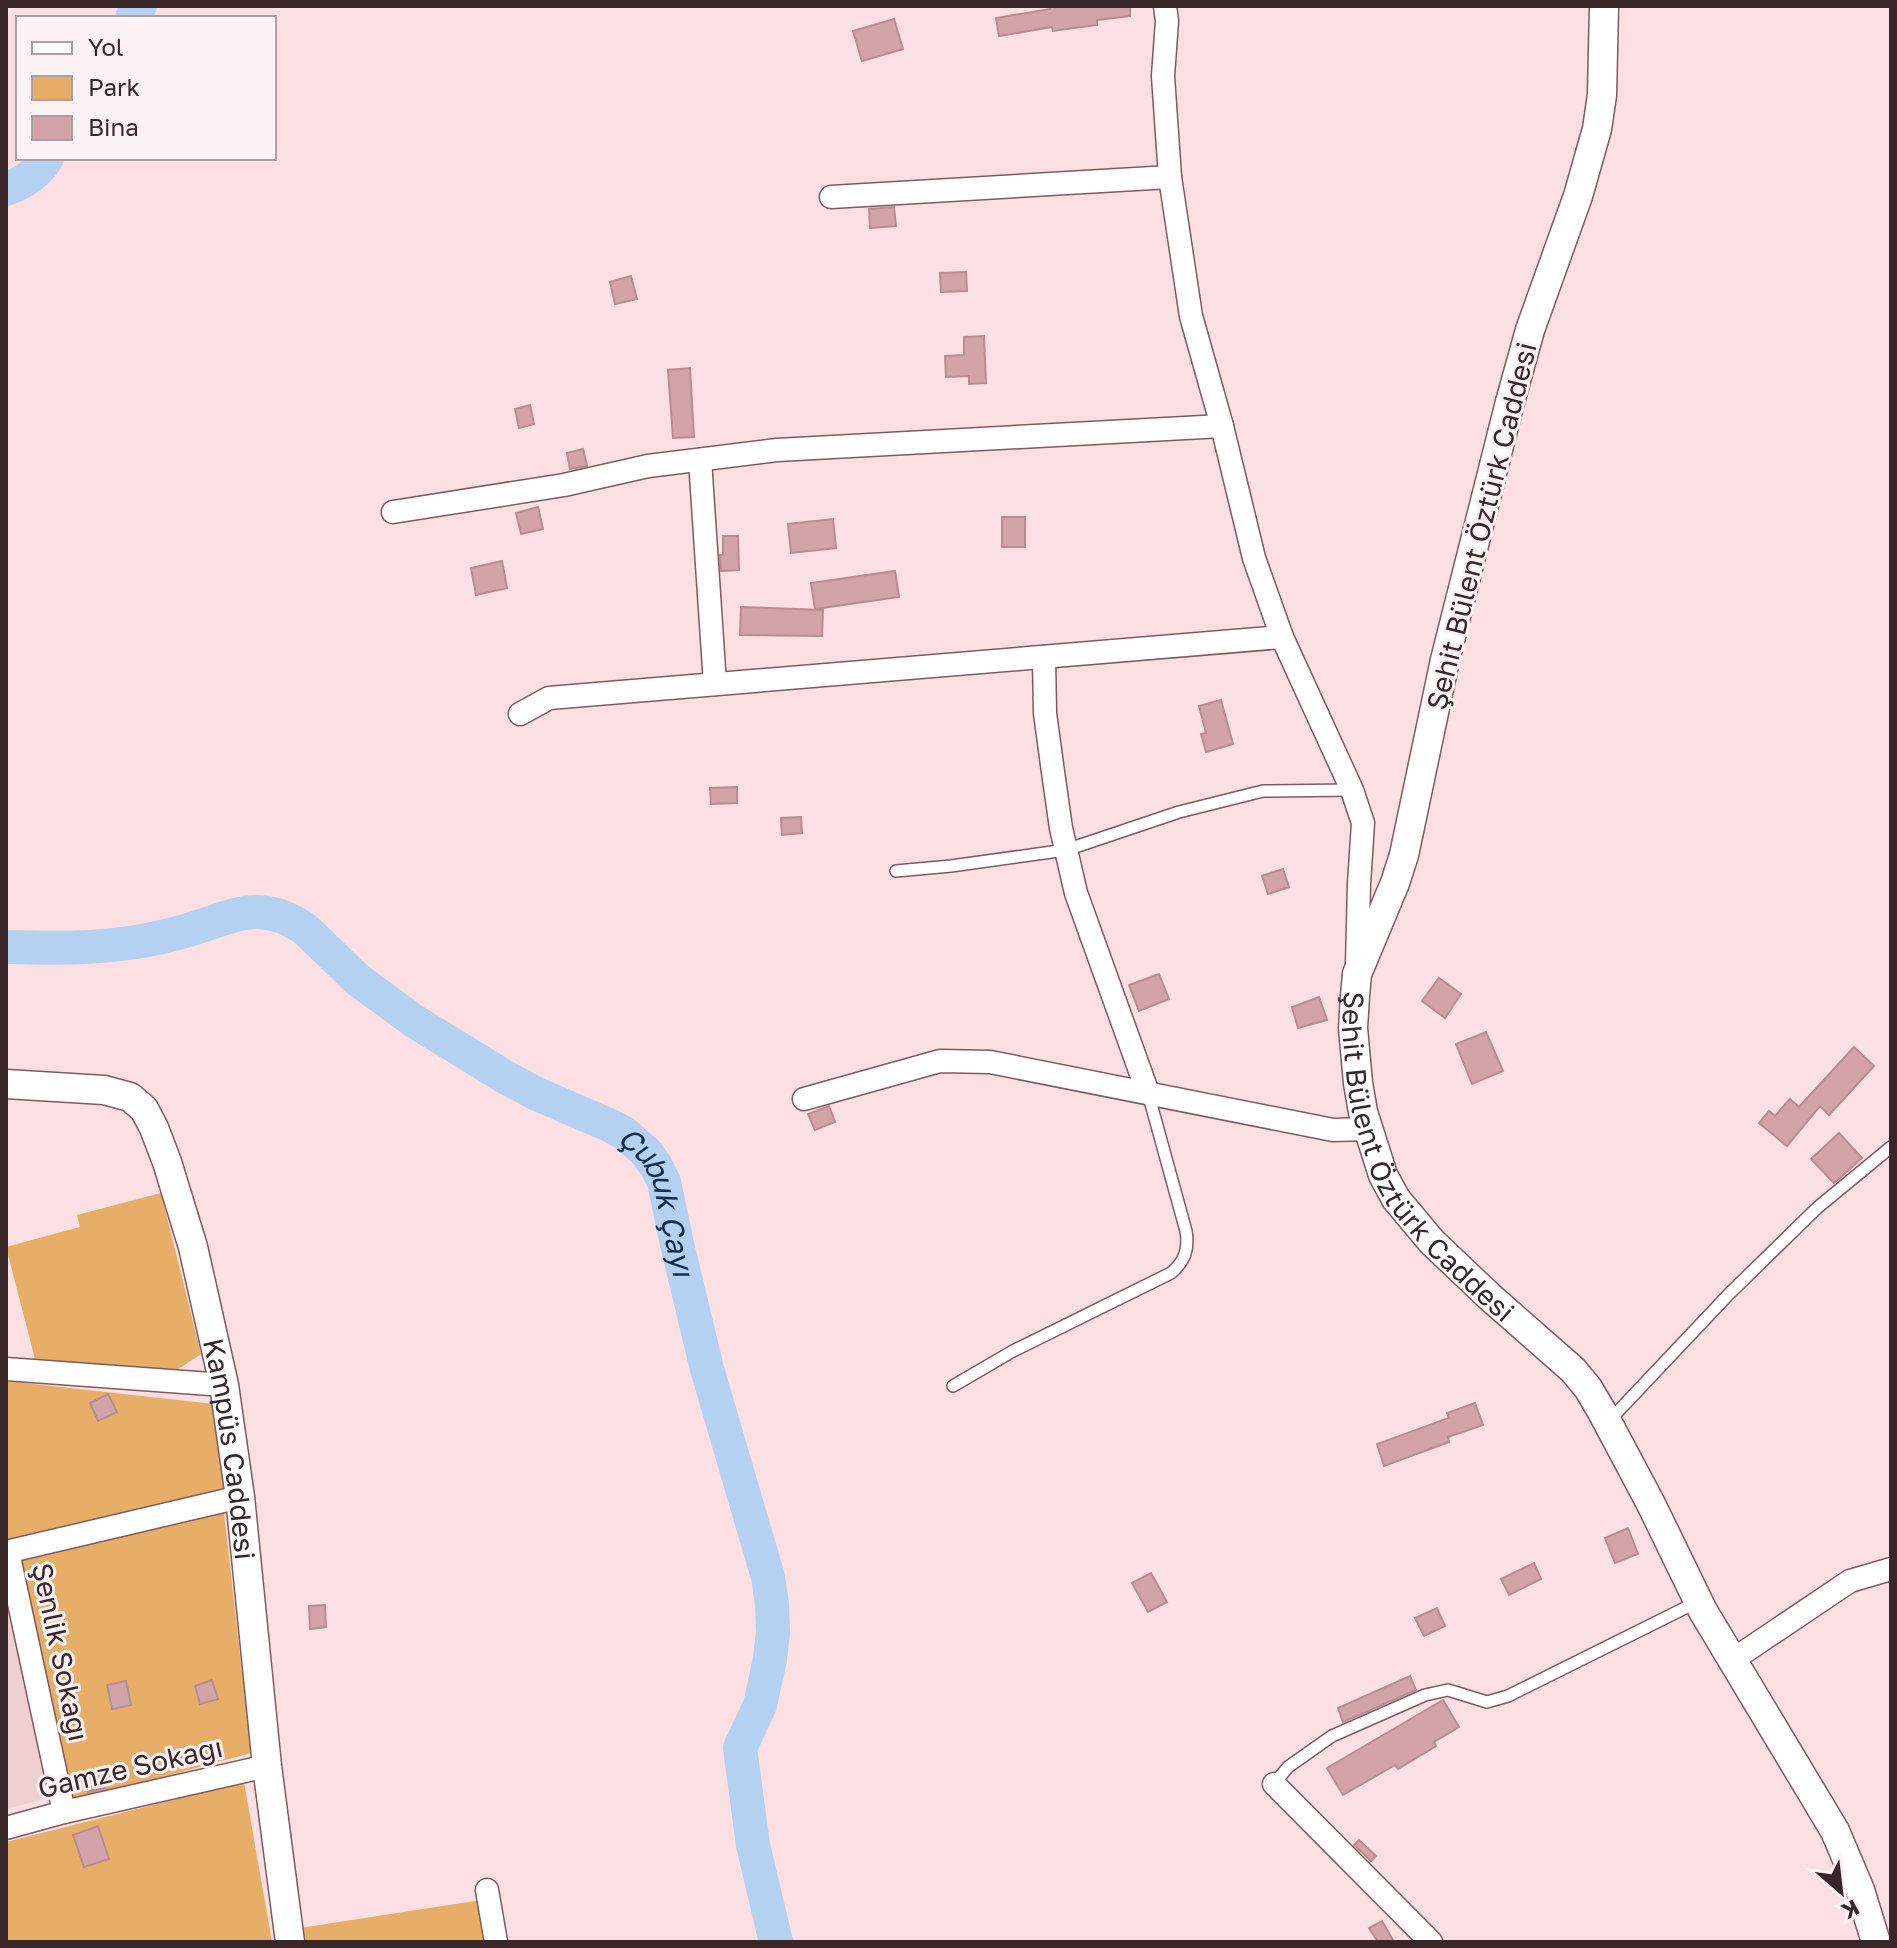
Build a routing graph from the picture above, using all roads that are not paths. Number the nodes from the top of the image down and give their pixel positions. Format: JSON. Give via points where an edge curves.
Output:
{"nodes":[{"id":1,"x":1165,"y":6,"type":"edge"},
{"id":2,"x":1604,"y":6,"type":"edge"},
{"id":3,"x":1170,"y":177,"type":"junction"},
{"id":4,"x":831,"y":197,"type":"dead end"},
{"id":5,"x":1222,"y":426,"type":"junction"},
{"id":6,"x":700,"y":460,"type":"junction"},
{"id":7,"x":393,"y":512,"type":"dead end"},
{"id":8,"x":1282,"y":637,"type":"junction"},
{"id":9,"x":1044,"y":657,"type":"junction"},
{"id":10,"x":715,"y":684,"type":"junction"},
{"id":11,"x":520,"y":714,"type":"dead end"},
{"id":12,"x":1352,"y":790,"type":"junction"},
{"id":13,"x":1066,"y":850,"type":"junction"},
{"id":14,"x":896,"y":871,"type":"dead end"},
{"id":15,"x":1357,"y":974,"type":"junction"},
{"id":16,"x":6,"y":1084,"type":"edge"},
{"id":17,"x":1148,"y":1093,"type":"junction"},
{"id":18,"x":804,"y":1099,"type":"dead end"},
{"id":19,"x":1368,"y":1129,"type":"junction"},
{"id":20,"x":1891,"y":1147,"type":"edge"},
{"id":21,"x":6,"y":1369,"type":"edge"},
{"id":22,"x":224,"y":1385,"type":"junction"},
{"id":23,"x":953,"y":1386,"type":"dead end"},
{"id":24,"x":1608,"y":1422,"type":"junction"},
{"id":25,"x":240,"y":1497,"type":"junction"},
{"id":26,"x":7,"y":1552,"type":"edge"},
{"id":27,"x":1891,"y":1569,"type":"edge"},
{"id":28,"x":1698,"y":1602,"type":"junction"},
{"id":29,"x":1731,"y":1661,"type":"junction"},
{"id":30,"x":267,"y":1766,"type":"junction"},
{"id":31,"x":1274,"y":1784,"type":"joint"},
{"id":32,"x":64,"y":1812,"type":"junction"},
{"id":33,"x":6,"y":1828,"type":"edge"},
{"id":34,"x":487,"y":1890,"type":"dead end"},
{"id":35,"x":290,"y":1942,"type":"edge"},
{"id":36,"x":496,"y":1942,"type":"edge"},
{"id":37,"x":1431,"y":1942,"type":"edge"},
{"id":38,"x":1876,"y":1942,"type":"edge"}],
"edges":[{"from":1,"to":3,"type":"street","via":[[1163,76]]},
{"from":2,"to":15,"type":"street","name":"Şehit Bülent Öztürk Caddesi","via":[[1597,129],[1510,402],[1445,660],[1404,855]]},
{"from":3,"to":4,"type":"street"},
{"from":3,"to":5,"type":"street","via":[[1191,316]]},
{"from":5,"to":6,"type":"street","via":[[777,450]]},
{"from":5,"to":8,"type":"street","via":[[1254,558]]},
{"from":6,"to":7,"type":"street"},
{"from":6,"to":10,"type":"street"},
{"from":8,"to":9,"type":"street"},
{"from":8,"to":12,"type":"street"},
{"from":9,"to":10,"type":"street"},
{"from":9,"to":13,"type":"street","via":[[1045,713]]},
{"from":10,"to":11,"type":"street","via":[[549,698]]},
{"from":12,"to":13,"type":"lane","via":[[1263,791]]},
{"from":12,"to":15,"type":"street","via":[[1363,823]]},
{"from":13,"to":14,"type":"lane"},
{"from":13,"to":17,"type":"street","via":[[1076,893]]},
{"from":15,"to":19,"type":"street","name":"Şehit Bülent Öztürk Caddesi","via":[[1353,1028]]},
{"from":16,"to":22,"type":"street","name":"Kampüs Caddesi","via":[[104,1090],[130,1097],[144,1109],[193,1247]]},
{"from":17,"to":18,"type":"street","via":[[990,1062],[940,1061]]},
{"from":17,"to":19,"type":"street","via":[[1333,1130]]},
{"from":17,"to":23,"type":"lane","via":[[1186,1231],[1183,1260],[1171,1273]]},
{"from":19,"to":24,"type":"street","name":"Şehit Bülent Öztürk Caddesi","via":[[1383,1175],[1410,1217],[1573,1370]]},
{"from":20,"to":24,"type":"lane","via":[[1806,1219]]},
{"from":21,"to":22,"type":"street"},
{"from":22,"to":25,"type":"street","name":"Kampüs Caddesi"},
{"from":24,"to":28,"type":"street","name":"Şehit Bülent Öztürk Caddesi"},
{"from":25,"to":26,"type":"street"},
{"from":25,"to":30,"type":"street","name":"Kampüs Caddesi"},
{"from":26,"to":32,"type":"street","name":"Şenlik Sokağı"},
{"from":27,"to":29,"type":"street","via":[[1850,1581]]},
{"from":28,"to":29,"type":"street","name":"Şehit Bülent Öztürk Caddesi"},
{"from":28,"to":31,"type":"lane","via":[[1508,1696],[1479,1701],[1448,1690],[1425,1695],[1332,1736],[1288,1767]]},
{"from":29,"to":38,"type":"street","name":"Şehit Bülent Öztürk Caddesi","via":[[1835,1831]]},
{"from":30,"to":32,"type":"street","name":"Gamze Sokağı"},
{"from":30,"to":35,"type":"street","name":"Kampüs Caddesi"},
{"from":31,"to":37,"type":"street"},
{"from":32,"to":33,"type":"street","name":"Gamze Sokağı"},
{"from":34,"to":36,"type":"street"}]}
